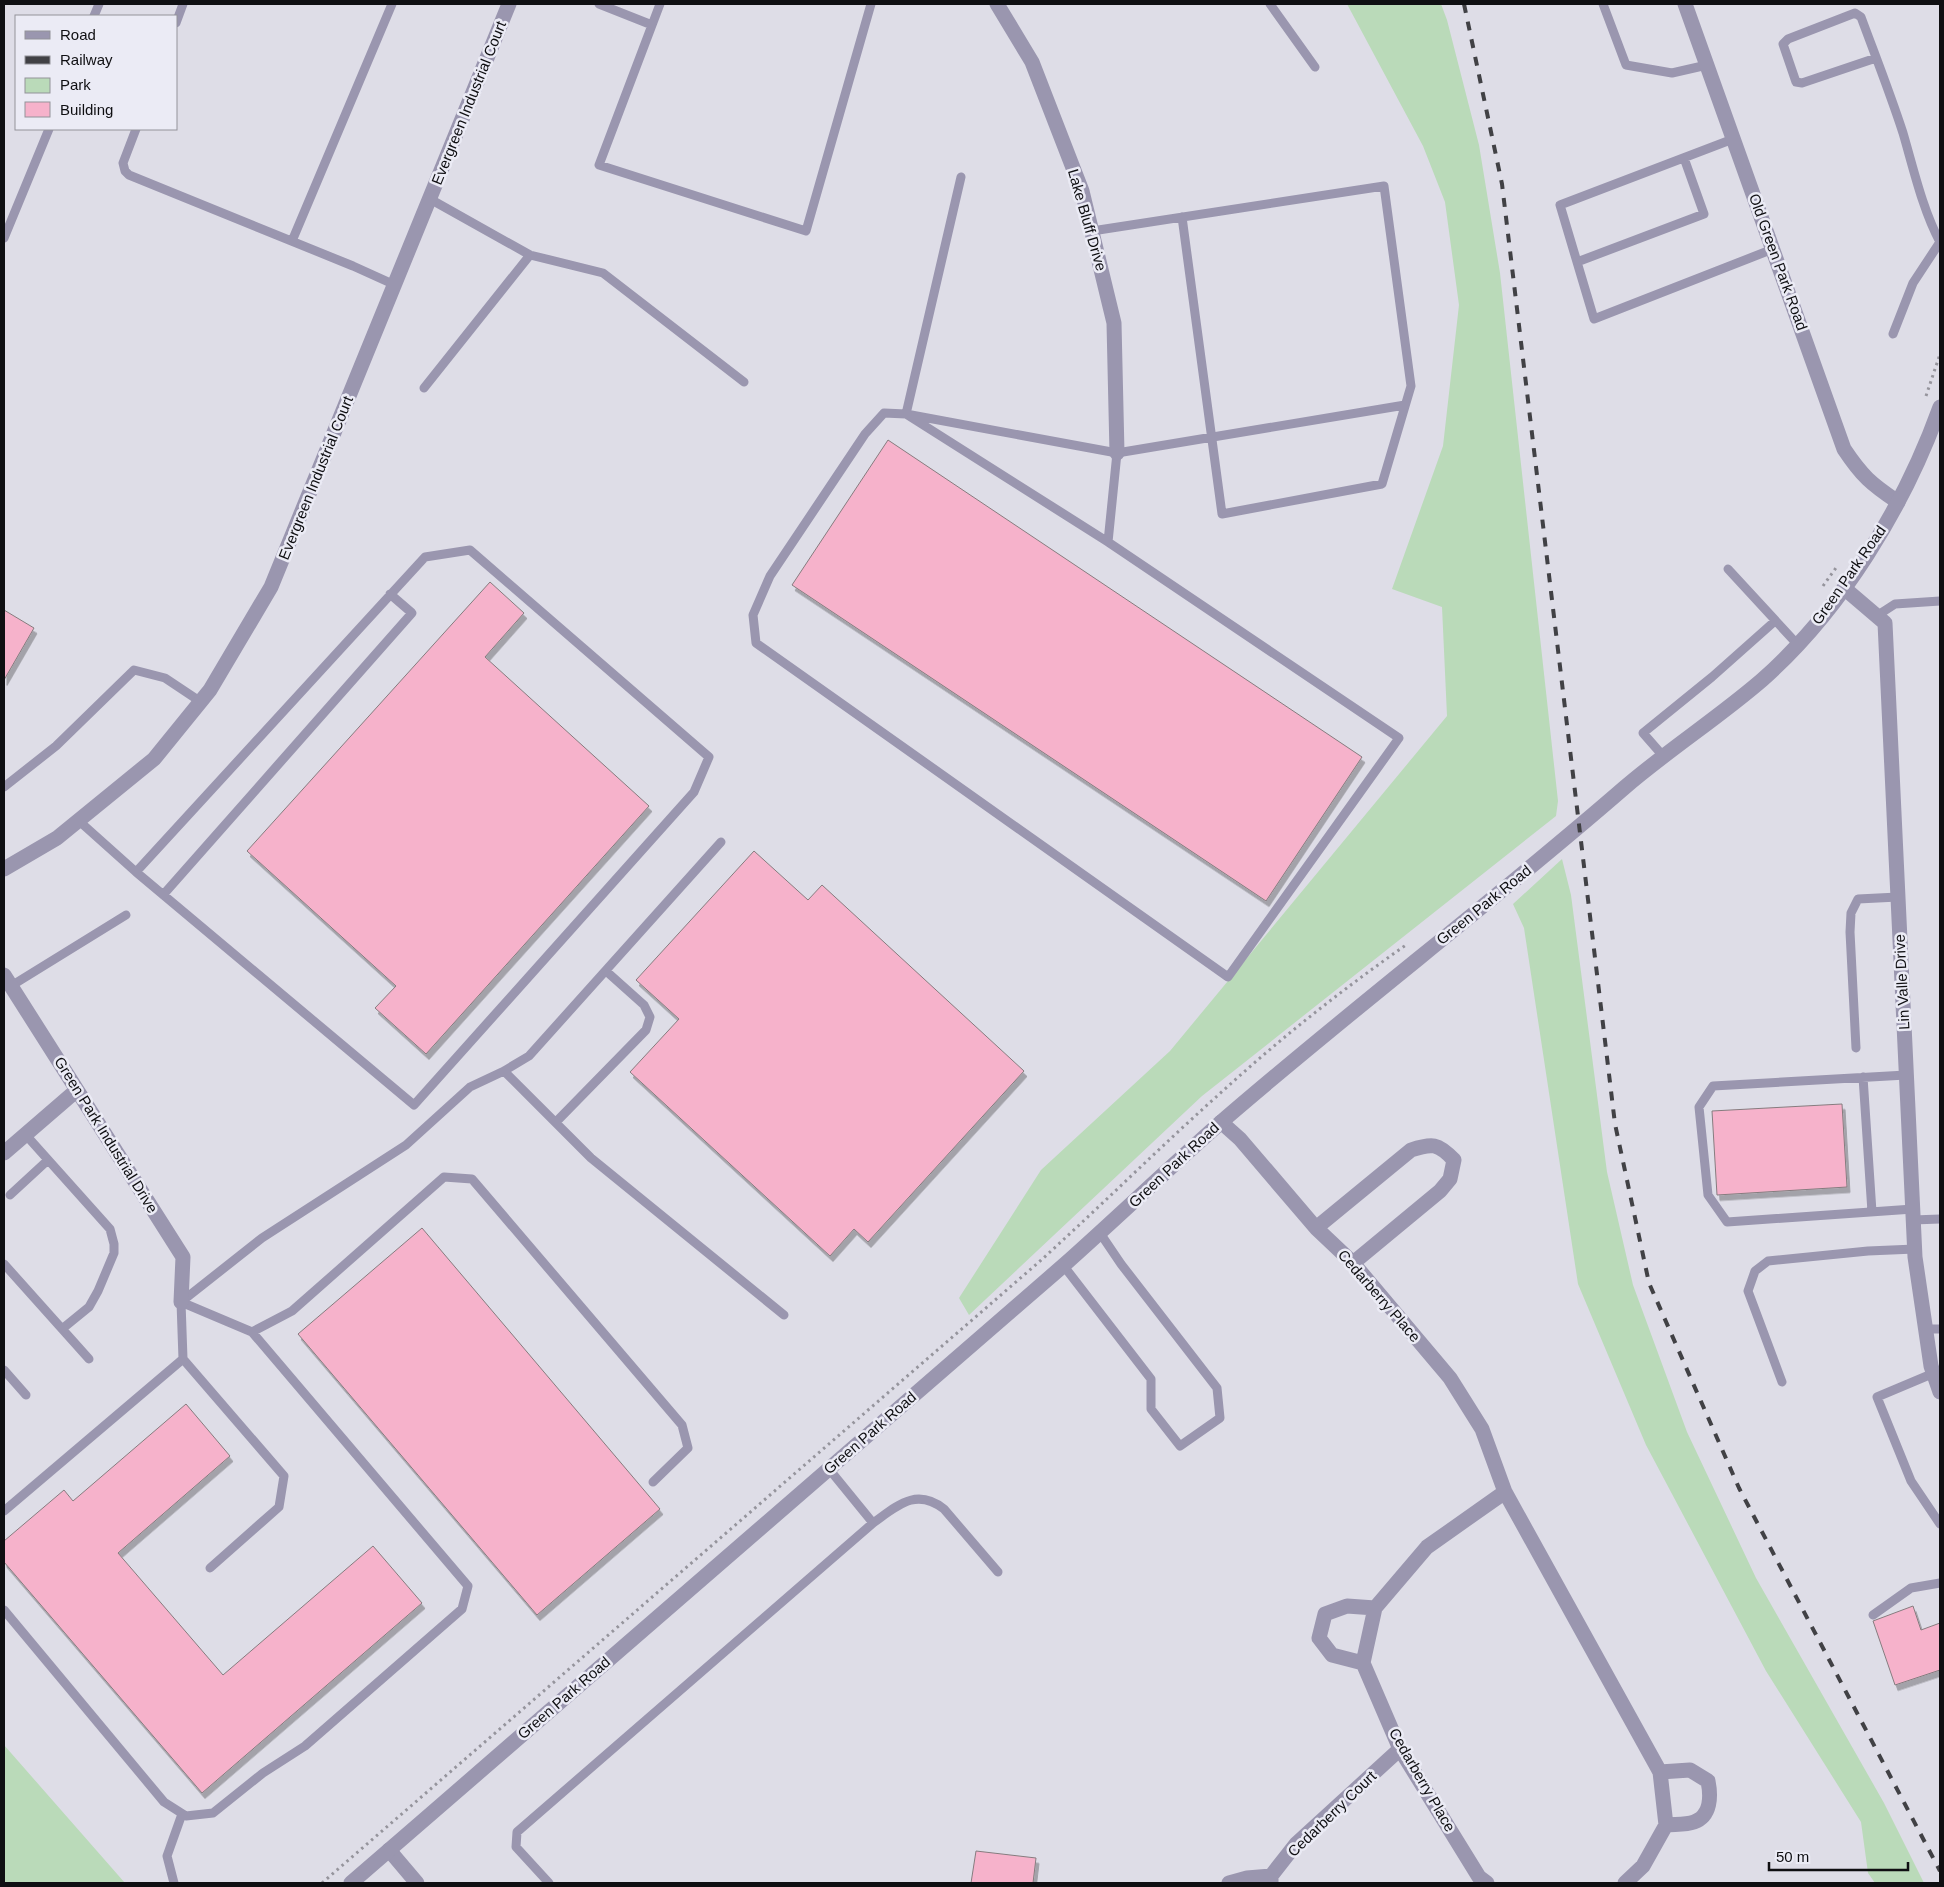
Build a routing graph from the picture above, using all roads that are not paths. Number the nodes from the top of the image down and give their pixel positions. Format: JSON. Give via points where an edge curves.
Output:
{"nodes":[{"id":1,"x":183,"y":4,"type":"edge"},
{"id":2,"x":392,"y":4,"type":"edge"},
{"id":3,"x":509,"y":4,"type":"edge"},
{"id":4,"x":599,"y":4,"type":"edge"},
{"id":5,"x":660,"y":4,"type":"edge"},
{"id":6,"x":871,"y":4,"type":"edge"},
{"id":7,"x":997,"y":4,"type":"edge"},
{"id":8,"x":1270,"y":4,"type":"edge"},
{"id":9,"x":1603,"y":4,"type":"edge"},
{"id":10,"x":1685,"y":4,"type":"edge"},
{"id":11,"x":178,"y":17,"type":"edge"},
{"id":12,"x":652,"y":25,"type":"junction"},
{"id":13,"x":1876,"y":58,"type":"junction"},
{"id":14,"x":1707,"y":65,"type":"junction"},
{"id":15,"x":1315,"y":67,"type":"dead end"},
{"id":16,"x":49,"y":130,"type":"edge"},
{"id":17,"x":136,"y":130,"type":"edge"},
{"id":18,"x":1734,"y":139,"type":"junction"},
{"id":19,"x":1684,"y":158,"type":"junction"},
{"id":20,"x":961,"y":177,"type":"dead end"},
{"id":21,"x":430,"y":199,"type":"junction"},
{"id":22,"x":1182,"y":217,"type":"junction"},
{"id":23,"x":1092,"y":231,"type":"junction"},
{"id":24,"x":4,"y":238,"type":"edge"},
{"id":25,"x":292,"y":241,"type":"junction"},
{"id":26,"x":1940,"y":242,"type":"edge"},
{"id":27,"x":1773,"y":249,"type":"junction"},
{"id":28,"x":530,"y":255,"type":"junction"},
{"id":29,"x":1577,"y":262,"type":"junction"},
{"id":30,"x":395,"y":285,"type":"junction"},
{"id":31,"x":1893,"y":334,"type":"dead end"},
{"id":32,"x":744,"y":382,"type":"dead end"},
{"id":33,"x":424,"y":388,"type":"dead end"},
{"id":34,"x":1405,"y":405,"type":"junction"},
{"id":35,"x":1940,"y":407,"type":"edge"},
{"id":36,"x":906,"y":414,"type":"junction"},
{"id":37,"x":1212,"y":437,"type":"junction"},
{"id":38,"x":1117,"y":453,"type":"junction"},
{"id":39,"x":1898,"y":502,"type":"junction"},
{"id":40,"x":1108,"y":542,"type":"junction"},
{"id":41,"x":1728,"y":569,"type":"dead end"},
{"id":42,"x":1844,"y":588,"type":"junction"},
{"id":43,"x":390,"y":594,"type":"junction"},
{"id":44,"x":1940,"y":600,"type":"edge"},
{"id":45,"x":1878,"y":615,"type":"junction"},
{"id":46,"x":1775,"y":621,"type":"junction"},
{"id":47,"x":1798,"y":645,"type":"junction"},
{"id":48,"x":200,"y":702,"type":"junction"},
{"id":49,"x":1664,"y":757,"type":"junction"},
{"id":50,"x":4,"y":787,"type":"edge"},
{"id":51,"x":79,"y":821,"type":"junction"},
{"id":52,"x":721,"y":842,"type":"dead end"},
{"id":53,"x":4,"y":869,"type":"edge"},
{"id":54,"x":136,"y":872,"type":"junction"},
{"id":55,"x":163,"y":895,"type":"junction"},
{"id":56,"x":1898,"y":897,"type":"junction"},
{"id":57,"x":126,"y":915,"type":"dead end"},
{"id":58,"x":606,"y":971,"type":"junction"},
{"id":59,"x":8,"y":980,"type":"edge"},
{"id":60,"x":1856,"y":1048,"type":"dead end"},
{"id":61,"x":504,"y":1071,"type":"junction"},
{"id":62,"x":1906,"y":1075,"type":"junction"},
{"id":63,"x":1863,"y":1077,"type":"junction"},
{"id":64,"x":77,"y":1090,"type":"junction"},
{"id":65,"x":556,"y":1122,"type":"junction"},
{"id":66,"x":1221,"y":1122,"type":"junction"},
{"id":67,"x":25,"y":1134,"type":"junction"},
{"id":68,"x":4,"y":1152,"type":"edge"},
{"id":69,"x":48,"y":1160,"type":"junction"},
{"id":70,"x":10,"y":1194,"type":"dead end"},
{"id":71,"x":1872,"y":1212,"type":"junction"},
{"id":72,"x":1913,"y":1215,"type":"junction"},
{"id":73,"x":1940,"y":1219,"type":"edge"},
{"id":74,"x":1316,"y":1228,"type":"junction"},
{"id":75,"x":1100,"y":1233,"type":"junction"},
{"id":76,"x":1915,"y":1249,"type":"junction"},
{"id":77,"x":1353,"y":1263,"type":"junction"},
{"id":78,"x":4,"y":1264,"type":"edge"},
{"id":79,"x":1063,"y":1266,"type":"junction"},
{"id":80,"x":181,"y":1302,"type":"junction"},
{"id":81,"x":784,"y":1315,"type":"dead end"},
{"id":82,"x":62,"y":1329,"type":"junction"},
{"id":83,"x":1933,"y":1329,"type":"edge"},
{"id":84,"x":252,"y":1332,"type":"junction"},
{"id":85,"x":89,"y":1359,"type":"dead end"},
{"id":86,"x":183,"y":1359,"type":"junction"},
{"id":87,"x":4,"y":1370,"type":"edge"},
{"id":88,"x":1934,"y":1373,"type":"junction"},
{"id":89,"x":1782,"y":1382,"type":"dead end"},
{"id":90,"x":1940,"y":1392,"type":"edge"},
{"id":91,"x":26,"y":1395,"type":"dead end"},
{"id":92,"x":829,"y":1469,"type":"junction"},
{"id":93,"x":653,"y":1482,"type":"dead end"},
{"id":94,"x":1505,"y":1492,"type":"junction"},
{"id":95,"x":4,"y":1511,"type":"edge"},
{"id":96,"x":873,"y":1523,"type":"junction"},
{"id":97,"x":1940,"y":1524,"type":"edge"},
{"id":98,"x":210,"y":1568,"type":"dead end"},
{"id":99,"x":998,"y":1572,"type":"dead end"},
{"id":100,"x":1940,"y":1583,"type":"edge"},
{"id":101,"x":1375,"y":1608,"type":"junction"},
{"id":102,"x":4,"y":1610,"type":"edge"},
{"id":103,"x":1874,"y":1615,"type":"dead end"},
{"id":104,"x":1363,"y":1663,"type":"junction"},
{"id":105,"x":1400,"y":1749,"type":"junction"},
{"id":106,"x":1660,"y":1772,"type":"junction"},
{"id":107,"x":182,"y":1814,"type":"junction"},
{"id":108,"x":1666,"y":1824,"type":"junction"},
{"id":109,"x":389,"y":1850,"type":"junction"},
{"id":110,"x":1271,"y":1880,"type":"edge"},
{"id":111,"x":174,"y":1883,"type":"edge"},
{"id":112,"x":351,"y":1883,"type":"edge"},
{"id":113,"x":417,"y":1883,"type":"edge"},
{"id":114,"x":549,"y":1883,"type":"edge"},
{"id":115,"x":1229,"y":1883,"type":"edge"},
{"id":116,"x":1486,"y":1883,"type":"edge"},
{"id":117,"x":1625,"y":1883,"type":"edge"}],
"edges":[{"from":1,"to":11,"type":"lane"},
{"from":2,"to":25,"type":"lane"},
{"from":3,"to":21,"type":"street","name":"Evergreen Industrial Court"},
{"from":4,"to":12,"type":"lane"},
{"from":5,"to":12,"type":"lane"},
{"from":6,"to":12,"type":"lane","via":[[806,232],[599,165]]},
{"from":7,"to":23,"type":"street","name":"Lake Bluff Drive","via":[[1032,62],[1082,191]]},
{"from":8,"to":15,"type":"lane"},
{"from":9,"to":14,"type":"lane","via":[[1626,65],[1672,73]]},
{"from":10,"to":14,"type":"street","name":"Old Green Park Road"},
{"from":13,"to":13,"type":"lane","via":[[1861,16],[1855,13],[1788,38],[1783,44],[1796,82],[1802,83]]},
{"from":13,"to":26,"type":"lane"},
{"from":14,"to":18,"type":"street","name":"Old Green Park Road"},
{"from":16,"to":24,"type":"lane"},
{"from":17,"to":25,"type":"lane","via":[[123,163],[124,171],[129,175]]},
{"from":18,"to":19,"type":"lane"},
{"from":18,"to":27,"type":"street","name":"Old Green Park Road"},
{"from":19,"to":29,"type":"lane","via":[[1560,205]]},
{"from":19,"to":29,"type":"lane","via":[[1704,214]]},
{"from":20,"to":36,"type":"lane"},
{"from":21,"to":28,"type":"lane"},
{"from":21,"to":30,"type":"street","name":"Evergreen Industrial Court"},
{"from":22,"to":23,"type":"lane"},
{"from":22,"to":34,"type":"lane","via":[[1384,186],[1411,386]]},
{"from":22,"to":37,"type":"lane"},
{"from":23,"to":38,"type":"street","name":"Lake Bluff Drive","via":[[1114,323]]},
{"from":25,"to":30,"type":"lane"},
{"from":26,"to":31,"type":"lane","via":[[1913,283]]},
{"from":27,"to":29,"type":"lane","via":[[1594,319]]},
{"from":27,"to":39,"type":"street","name":"Old Green Park Road","via":[[1844,449],[1872,485]]},
{"from":28,"to":32,"type":"lane","via":[[603,273]]},
{"from":28,"to":33,"type":"lane"},
{"from":30,"to":48,"type":"street","name":"Evergreen Industrial Court","via":[[271,587]]},
{"from":34,"to":37,"type":"lane"},
{"from":34,"to":37,"type":"lane","via":[[1382,484],[1222,514]]},
{"from":35,"to":39,"type":"street","name":"Green Park Road"},
{"from":36,"to":38,"type":"lane"},
{"from":36,"to":40,"type":"lane"},
{"from":36,"to":40,"type":"lane","via":[[884,414],[864,434],[770,576],[753,615],[756,643],[1228,977],[1399,738]]},
{"from":37,"to":38,"type":"lane"},
{"from":38,"to":40,"type":"lane"},
{"from":39,"to":42,"type":"street","name":"Green Park Road"},
{"from":41,"to":46,"type":"lane"},
{"from":42,"to":45,"type":"street"},
{"from":42,"to":47,"type":"street","name":"Green Park Road"},
{"from":43,"to":54,"type":"lane"},
{"from":43,"to":55,"type":"lane","via":[[412,613]]},
{"from":43,"to":55,"type":"lane","via":[[425,557],[470,550],[709,757],[694,792],[414,1105]]},
{"from":44,"to":45,"type":"lane","via":[[1895,604]]},
{"from":45,"to":56,"type":"street","name":"Lin Valle Drive","via":[[1885,622]]},
{"from":46,"to":47,"type":"lane"},
{"from":46,"to":49,"type":"lane","via":[[1643,733]]},
{"from":47,"to":49,"type":"street","name":"Green Park Road","via":[[1767,676]]},
{"from":48,"to":50,"type":"lane","via":[[165,678],[134,670],[56,746]]},
{"from":48,"to":51,"type":"street","name":"Evergreen Industrial Court","via":[[154,759]]},
{"from":49,"to":66,"type":"street","name":"Green Park Road"},
{"from":51,"to":53,"type":"street","name":"Evergreen Industrial Court"},
{"from":51,"to":54,"type":"lane"},
{"from":52,"to":58,"type":"lane"},
{"from":54,"to":55,"type":"lane"},
{"from":56,"to":60,"type":"lane","via":[[1858,899],[1851,913]]},
{"from":56,"to":62,"type":"street","name":"Lin Valle Drive"},
{"from":57,"to":59,"type":"lane"},
{"from":58,"to":61,"type":"lane","via":[[529,1056]]},
{"from":58,"to":65,"type":"lane","via":[[644,1005],[650,1017],[646,1030]]},
{"from":59,"to":64,"type":"street","name":"Green Park Industrial Drive"},
{"from":61,"to":65,"type":"lane"},
{"from":61,"to":80,"type":"lane","via":[[470,1086],[406,1145],[262,1238]]},
{"from":62,"to":63,"type":"lane"},
{"from":62,"to":72,"type":"street","name":"Lin Valle Drive"},
{"from":63,"to":71,"type":"lane"},
{"from":63,"to":71,"type":"lane","via":[[1713,1086],[1699,1107],[1708,1195],[1727,1222]]},
{"from":64,"to":67,"type":"street"},
{"from":64,"to":80,"type":"street","name":"Green Park Industrial Drive","via":[[183,1257]]},
{"from":65,"to":81,"type":"lane","via":[[591,1158]]},
{"from":66,"to":74,"type":"street","name":"Cedarberry Place"},
{"from":66,"to":75,"type":"street","name":"Green Park Road"},
{"from":67,"to":68,"type":"street"},
{"from":67,"to":69,"type":"lane"},
{"from":69,"to":70,"type":"lane"},
{"from":69,"to":82,"type":"lane","via":[[110,1229],[114,1244],[114,1253],[93,1302]]},
{"from":71,"to":72,"type":"lane"},
{"from":72,"to":73,"type":"lane"},
{"from":72,"to":76,"type":"street","name":"Lin Valle Drive"},
{"from":74,"to":77,"type":"street","name":"Cedarberry Place"},
{"from":74,"to":77,"type":"street","via":[[1411,1150],[1428,1144],[1443,1148],[1454,1160],[1450,1179],[1440,1191]]},
{"from":75,"to":79,"type":"street","name":"Green Park Road"},
{"from":75,"to":79,"type":"lane","via":[[1217,1388],[1220,1418],[1180,1446],[1152,1409],[1151,1379]]},
{"from":76,"to":83,"type":"street","name":"Lin Valle Drive"},
{"from":76,"to":89,"type":"lane","via":[[1768,1261],[1755,1271],[1748,1291]]},
{"from":77,"to":94,"type":"street","name":"Cedarberry Place","via":[[1450,1378],[1482,1430]]},
{"from":78,"to":82,"type":"lane"},
{"from":79,"to":92,"type":"street","name":"Green Park Road"},
{"from":80,"to":84,"type":"lane"},
{"from":80,"to":86,"type":"lane"},
{"from":82,"to":85,"type":"lane"},
{"from":83,"to":88,"type":"street","name":"Lin Valle Drive"},
{"from":84,"to":93,"type":"lane","via":[[292,1311],[444,1178],[472,1179],[682,1425],[688,1448]]},
{"from":84,"to":107,"type":"lane","via":[[468,1586],[462,1609],[305,1746],[263,1773],[213,1813]]},
{"from":86,"to":95,"type":"lane"},
{"from":86,"to":98,"type":"lane","via":[[284,1476],[279,1507]]},
{"from":87,"to":91,"type":"lane"},
{"from":88,"to":90,"type":"street","name":"Lin Valle Drive"},
{"from":88,"to":97,"type":"lane","via":[[1877,1397],[1911,1481]]},
{"from":92,"to":96,"type":"lane"},
{"from":92,"to":109,"type":"street","name":"Green Park Road"},
{"from":94,"to":101,"type":"street","via":[[1427,1547]]},
{"from":94,"to":106,"type":"street","name":"Cedarberry Place"},
{"from":96,"to":99,"type":"lane","via":[[900,1504],[921,1498],[934,1501]]},
{"from":96,"to":114,"type":"lane","via":[[517,1832],[516,1847]]},
{"from":100,"to":103,"type":"lane","via":[[1911,1588]]},
{"from":101,"to":104,"type":"street"},
{"from":101,"to":104,"type":"street","via":[[1347,1606],[1325,1614],[1318,1638],[1332,1655]]},
{"from":102,"to":107,"type":"lane","via":[[164,1802]]},
{"from":104,"to":105,"type":"street","name":"Cedarberry Place"},
{"from":105,"to":110,"type":"street","name":"Cedarberry Court","via":[[1296,1844]]},
{"from":105,"to":116,"type":"street","name":"Cedarberry Place"},
{"from":106,"to":108,"type":"street","name":"Cedarberry Place"},
{"from":106,"to":108,"type":"street","via":[[1690,1770],[1708,1781],[1711,1796],[1708,1809],[1694,1822]]},
{"from":107,"to":111,"type":"lane","via":[[167,1856]]},
{"from":108,"to":117,"type":"street","via":[[1643,1866]]},
{"from":109,"to":112,"type":"street","name":"Green Park Road"},
{"from":109,"to":113,"type":"street"},
{"from":110,"to":115,"type":"street","via":[[1247,1878]]}]}
